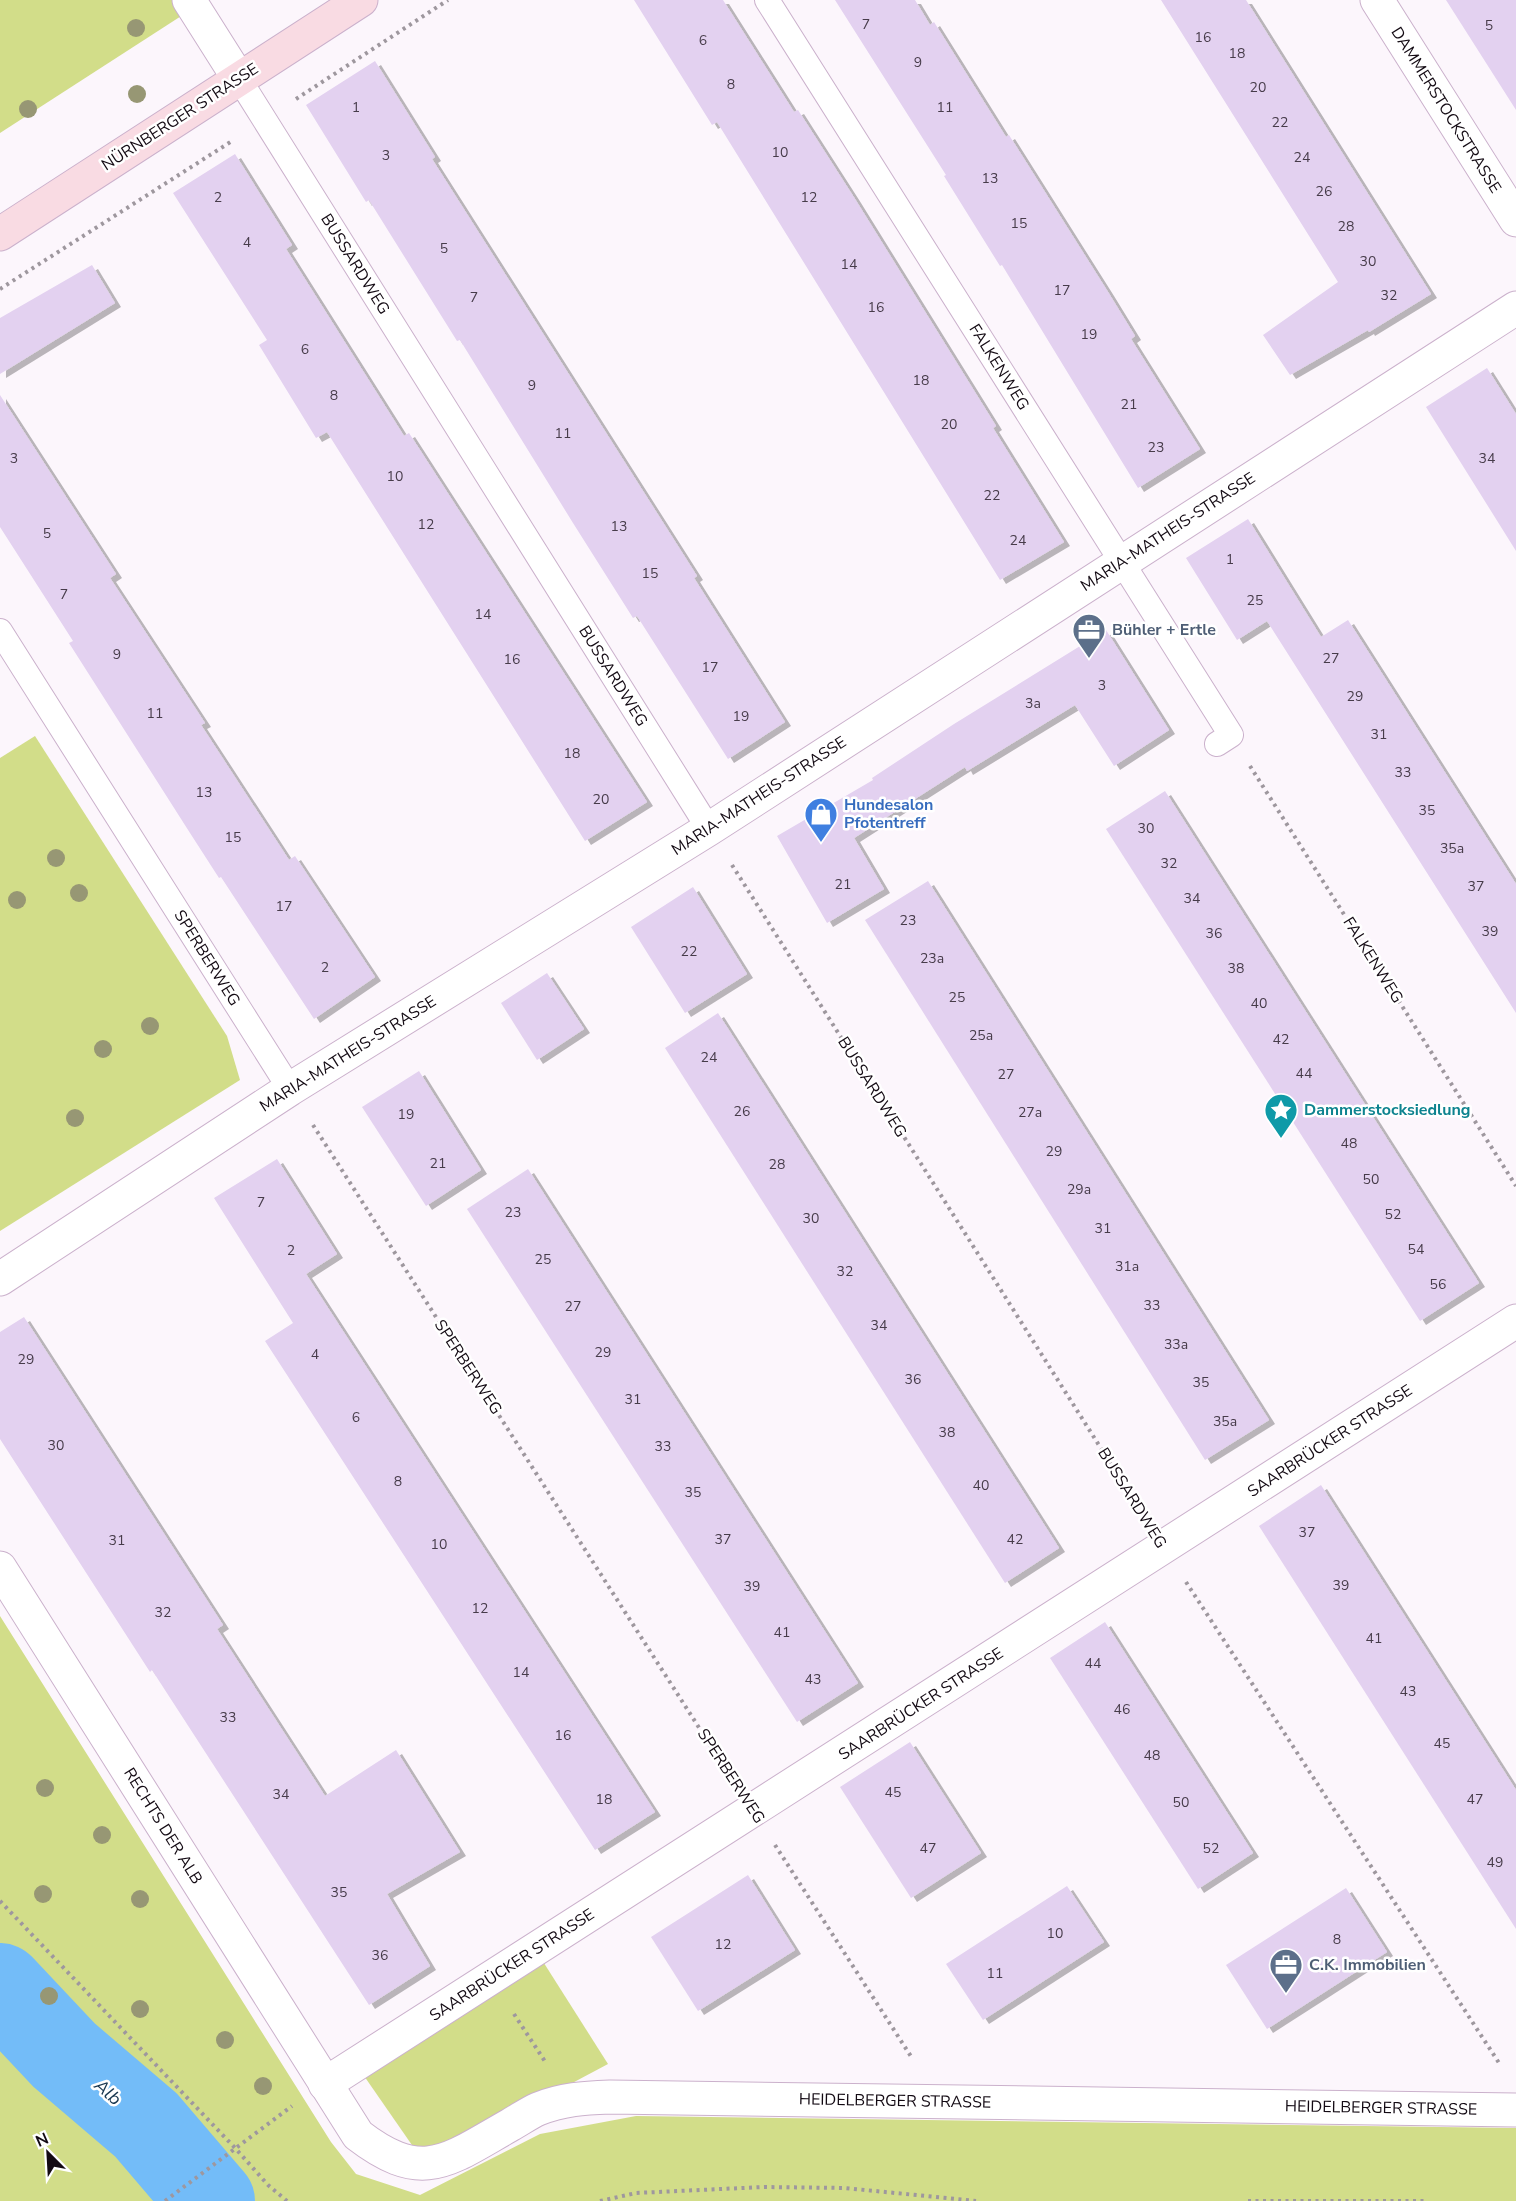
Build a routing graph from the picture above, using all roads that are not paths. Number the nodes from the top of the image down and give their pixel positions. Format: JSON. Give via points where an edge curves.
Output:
{"nodes":[{"id":1,"x":189,"y":0,"type":"edge"},
{"id":2,"x":361,"y":0,"type":"edge"},
{"id":3,"x":767,"y":0,"type":"edge"},
{"id":4,"x":1377,"y":0,"type":"edge"},
{"id":5,"x":239,"y":79,"type":"junction"},
{"id":6,"x":1516,"y":220,"type":"edge"},
{"id":7,"x":0,"y":234,"type":"edge"},
{"id":8,"x":1516,"y":308,"type":"edge"},
{"id":9,"x":1122,"y":562,"type":"junction"},
{"id":10,"x":0,"y":631,"type":"edge"},
{"id":11,"x":1224,"y":739,"type":"road end"},
{"id":12,"x":709,"y":829,"type":"junction"},
{"id":13,"x":290,"y":1089,"type":"junction"},
{"id":14,"x":0,"y":1279,"type":"edge"},
{"id":15,"x":1516,"y":1321,"type":"edge"},
{"id":16,"x":0,"y":1568,"type":"edge"},
{"id":17,"x":325,"y":2084,"type":"junction"},
{"id":18,"x":1516,"y":2110,"type":"edge"}],
"edges":[{"from":1,"to":5,"type":"street"},
{"from":2,"to":5,"type":"street","name":"NÜRNBERGER STRASSE"},
{"from":3,"to":9,"type":"lane","name":"FALKENWEG"},
{"from":4,"to":6,"type":"street","name":"DAMMERSTOCKSTRASSE"},
{"from":5,"to":7,"type":"street","name":"NÜRNBERGER STRASSE"},
{"from":5,"to":12,"type":"lane","name":"BUSSARDWEG"},
{"from":8,"to":9,"type":"street","name":"MARIA-MATHEIS-STRASSE"},
{"from":9,"to":11,"type":"lane","name":"FALKENWEG"},
{"from":9,"to":12,"type":"street","name":"MARIA-MATHEIS-STRASSE"},
{"from":10,"to":13,"type":"lane","name":"SPERBERWEG"},
{"from":12,"to":13,"type":"street","name":"MARIA-MATHEIS-STRASSE"},
{"from":13,"to":14,"type":"street","name":"MARIA-MATHEIS-STRASSE"},
{"from":15,"to":17,"type":"street","name":"SAARBRÜCKER STRASSE"},
{"from":16,"to":17,"type":"street","name":"RECHTS DER ALB"},
{"from":17,"to":18,"type":"street","name":"HEIDELBERGER STRASSE","via":[[358,2135],[379,2151],[414,2163],[453,2158],[537,2110],[569,2099],[610,2097]]}]}
